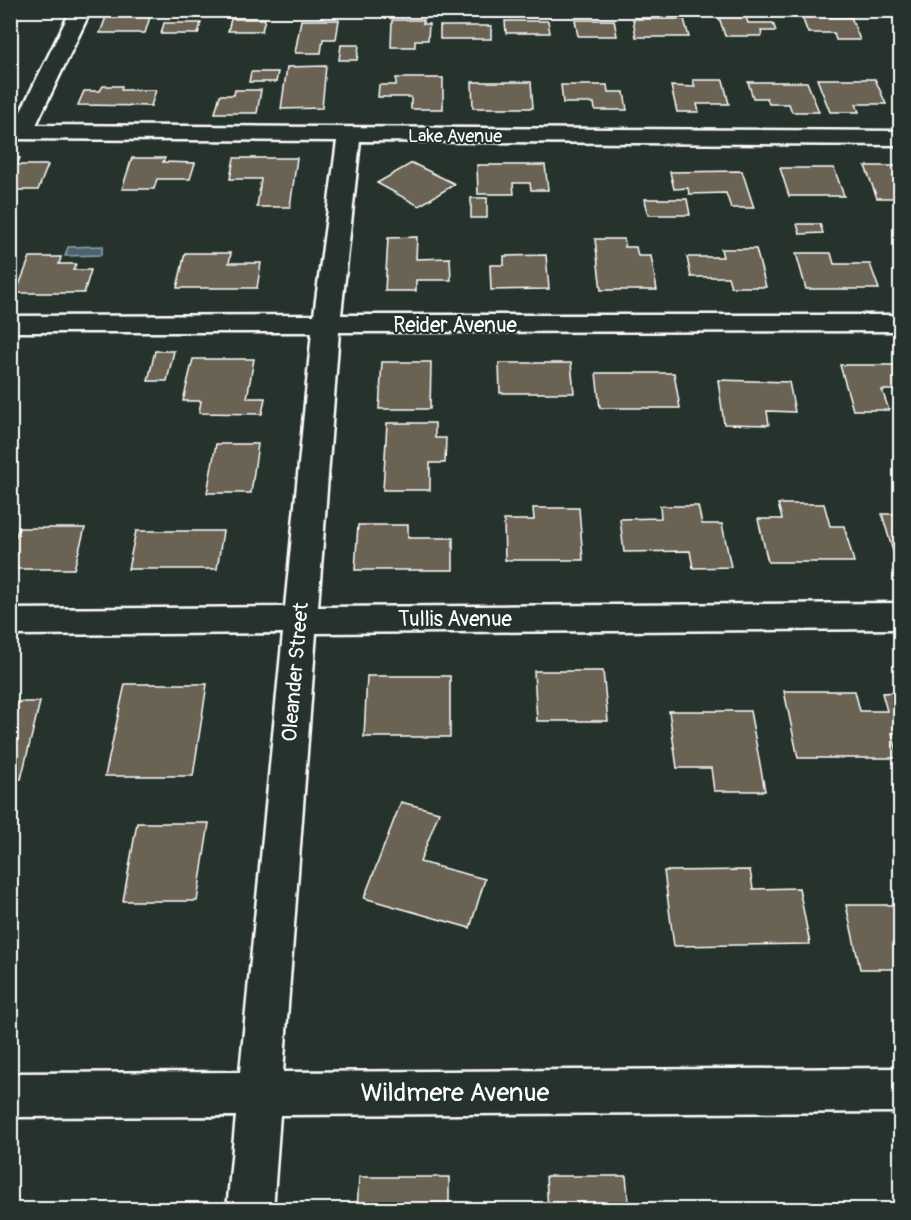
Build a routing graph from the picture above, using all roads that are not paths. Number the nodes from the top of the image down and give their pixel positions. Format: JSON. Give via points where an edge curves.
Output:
{"nodes":[{"id":1,"x":81,"y":10,"type":"edge"},
{"id":2,"x":16,"y":132,"type":"edge"},
{"id":3,"x":349,"y":136,"type":"junction"},
{"id":4,"x":900,"y":138,"type":"edge"},
{"id":5,"x":10,"y":324,"type":"edge"},
{"id":6,"x":900,"y":324,"type":"edge"},
{"id":7,"x":326,"y":326,"type":"junction"},
{"id":8,"x":900,"y":616,"type":"edge"},
{"id":9,"x":299,"y":620,"type":"junction"},
{"id":10,"x":10,"y":622,"type":"edge"},
{"id":11,"x":900,"y":1090,"type":"edge"},
{"id":12,"x":260,"y":1093,"type":"junction"},
{"id":13,"x":10,"y":1095,"type":"edge"},
{"id":14,"x":250,"y":1209,"type":"edge"}],
"edges":[{"from":1,"to":2,"type":"street"},
{"from":2,"to":3,"type":"street","name":"Lake Avenue"},
{"from":3,"to":4,"type":"street","name":"Lake Avenue"},
{"from":3,"to":7,"type":"street","name":"Oleander Street"},
{"from":5,"to":7,"type":"street","name":"Reider Avenue"},
{"from":6,"to":7,"type":"street","name":"Reider Avenue"},
{"from":7,"to":9,"type":"street","name":"Oleander Street"},
{"from":8,"to":9,"type":"street","name":"Tullis Avenue"},
{"from":9,"to":10,"type":"street","name":"Tullis Avenue"},
{"from":9,"to":12,"type":"street","name":"Oleander Street"},
{"from":11,"to":12,"type":"street","name":"Wildmere Avenue"},
{"from":12,"to":13,"type":"street","name":"Wildmere Avenue"},
{"from":12,"to":14,"type":"street","name":"Oleander Street"}]}
